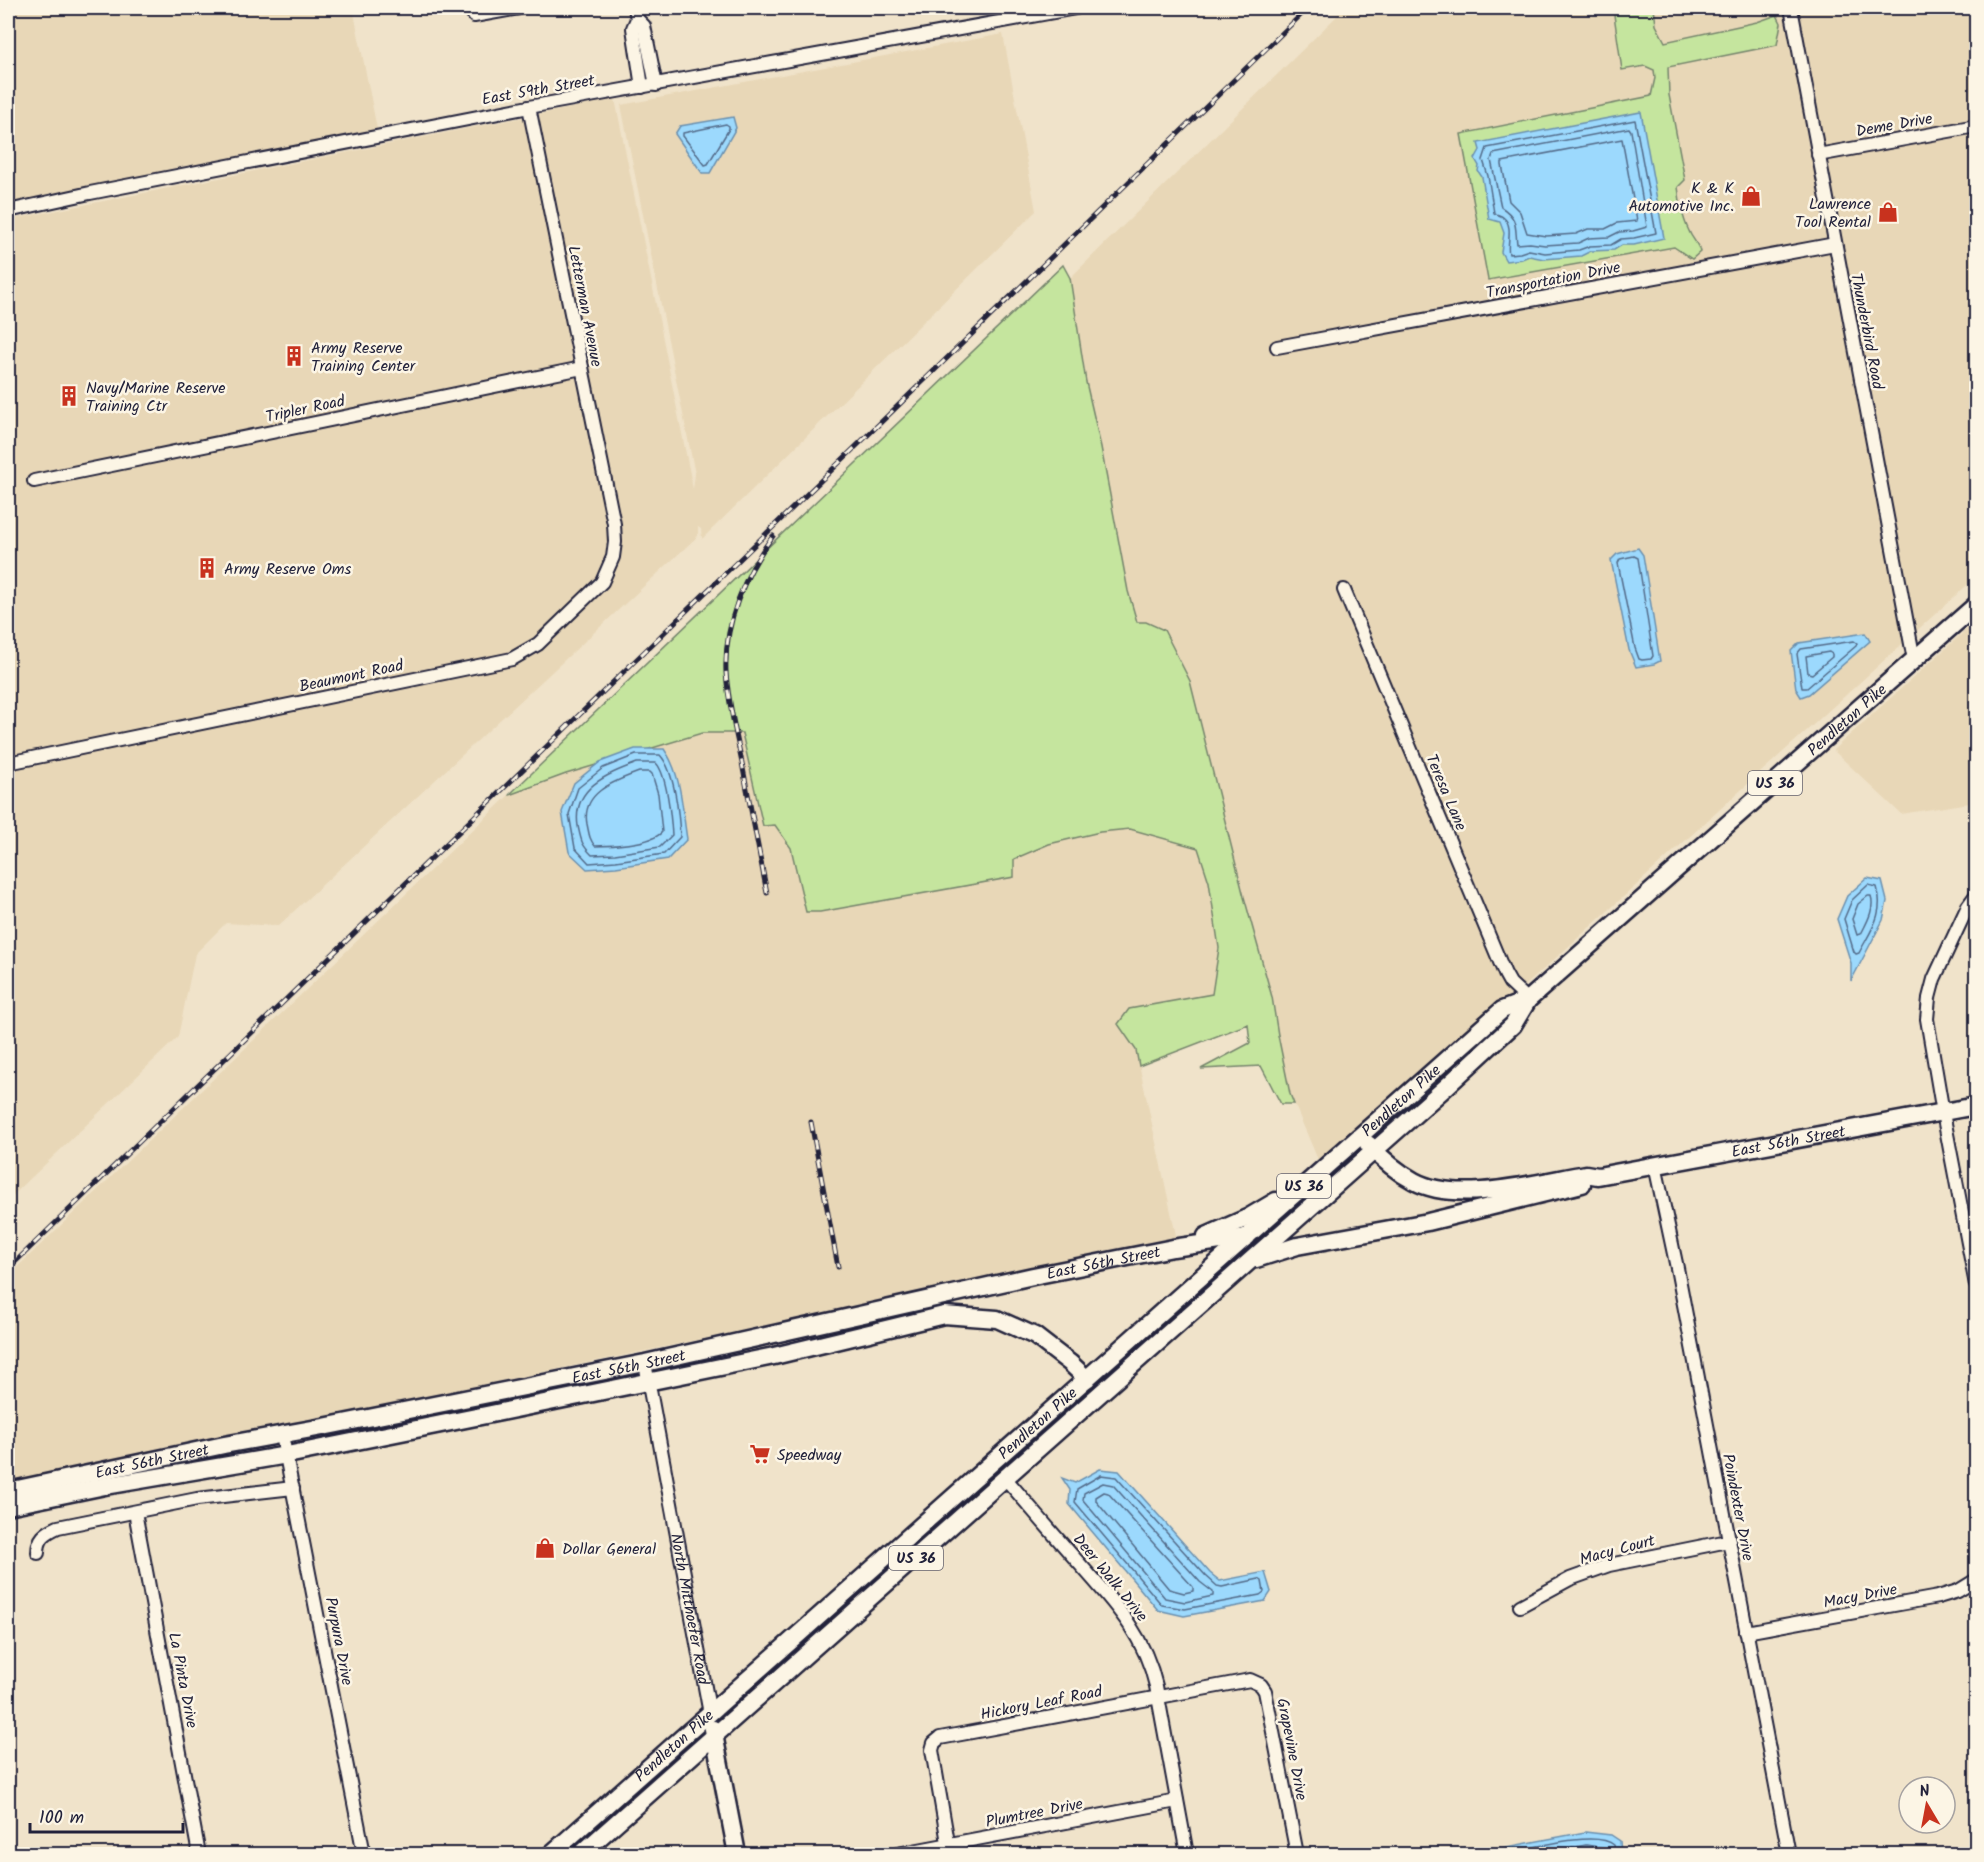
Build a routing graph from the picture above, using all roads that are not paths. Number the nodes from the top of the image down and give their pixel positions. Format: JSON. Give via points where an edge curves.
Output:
{"nodes":[{"id":1,"x":519,"y":8,"type":"edge"},
{"id":2,"x":1076,"y":8,"type":"edge"},
{"id":3,"x":1791,"y":8,"type":"edge"},
{"id":4,"x":636,"y":13,"type":"edge"},
{"id":5,"x":474,"y":15,"type":"dead end"},
{"id":6,"x":656,"y":85,"type":"junction"},
{"id":7,"x":642,"y":87,"type":"junction"},
{"id":8,"x":529,"y":107,"type":"junction"},
{"id":9,"x":1977,"y":126,"type":"edge"},
{"id":10,"x":1818,"y":155,"type":"junction"},
{"id":11,"x":8,"y":211,"type":"edge"},
{"id":12,"x":1835,"y":244,"type":"junction"},
{"id":13,"x":1277,"y":347,"type":"dead end"},
{"id":14,"x":582,"y":368,"type":"junction"},
{"id":15,"x":34,"y":481,"type":"dead end"},
{"id":16,"x":612,"y":512,"type":"joint"},
{"id":17,"x":1344,"y":590,"type":"dead end"},
{"id":18,"x":1977,"y":605,"type":"edge"},
{"id":19,"x":1914,"y":660,"type":"junction"},
{"id":20,"x":8,"y":763,"type":"edge"},
{"id":21,"x":1977,"y":895,"type":"edge"},
{"id":22,"x":1528,"y":1000,"type":"junction"},
{"id":23,"x":1977,"y":1106,"type":"edge"},
{"id":24,"x":1942,"y":1113,"type":"junction"},
{"id":25,"x":1361,"y":1136,"type":"junction"},
{"id":26,"x":1375,"y":1151,"type":"junction"},
{"id":27,"x":1656,"y":1165,"type":"junction"},
{"id":28,"x":1315,"y":1176,"type":"junction"},
{"id":29,"x":1598,"y":1176,"type":"junction"},
{"id":30,"x":1247,"y":1237,"type":"junction"},
{"id":31,"x":1173,"y":1248,"type":"junction"},
{"id":32,"x":1251,"y":1260,"type":"junction"},
{"id":33,"x":1977,"y":1285,"type":"edge"},
{"id":34,"x":645,"y":1363,"type":"junction"},
{"id":35,"x":1087,"y":1379,"type":"junction"},
{"id":36,"x":648,"y":1382,"type":"junction"},
{"id":37,"x":282,"y":1435,"type":"junction"},
{"id":38,"x":287,"y":1455,"type":"junction"},
{"id":39,"x":1006,"y":1479,"type":"junction"},
{"id":40,"x":293,"y":1488,"type":"junction"},
{"id":41,"x":8,"y":1491,"type":"edge"},
{"id":42,"x":8,"y":1506,"type":"edge"},
{"id":43,"x":135,"y":1512,"type":"junction"},
{"id":44,"x":1728,"y":1541,"type":"junction"},
{"id":45,"x":38,"y":1553,"type":"dead end"},
{"id":46,"x":1977,"y":1580,"type":"edge"},
{"id":47,"x":1520,"y":1606,"type":"dead end"},
{"id":48,"x":1746,"y":1632,"type":"junction"},
{"id":49,"x":1158,"y":1697,"type":"junction"},
{"id":50,"x":710,"y":1714,"type":"junction"},
{"id":51,"x":715,"y":1736,"type":"junction"},
{"id":52,"x":1177,"y":1801,"type":"junction"},
{"id":53,"x":950,"y":1850,"type":"edge"},
{"id":54,"x":199,"y":1854,"type":"edge"},
{"id":55,"x":364,"y":1854,"type":"edge"},
{"id":56,"x":551,"y":1854,"type":"edge"},
{"id":57,"x":581,"y":1854,"type":"edge"},
{"id":58,"x":737,"y":1854,"type":"edge"},
{"id":59,"x":897,"y":1854,"type":"edge"},
{"id":60,"x":1187,"y":1854,"type":"edge"},
{"id":61,"x":1297,"y":1854,"type":"edge"},
{"id":62,"x":1789,"y":1854,"type":"edge"}],
"edges":[{"from":1,"to":5,"type":"street"},
{"from":2,"to":6,"type":"street","name":"East 59th Street"},
{"from":3,"to":10,"type":"street","name":"Thunderbird Road"},
{"from":4,"to":6,"type":"street","via":[[644,26]]},
{"from":4,"to":7,"type":"street","via":[[633,28]]},
{"from":6,"to":7,"type":"street","name":"East 59th Street"},
{"from":7,"to":8,"type":"street","name":"East 59th Street"},
{"from":8,"to":11,"type":"street","name":"East 59th Street"},
{"from":8,"to":14,"type":"street","name":"Letterman Avenue"},
{"from":9,"to":10,"type":"street","name":"Deme Drive"},
{"from":10,"to":12,"type":"street","name":"Thunderbird Road"},
{"from":12,"to":13,"type":"street","name":"Transportation Drive"},
{"from":12,"to":19,"type":"street","name":"Thunderbird Road"},
{"from":14,"to":15,"type":"street","name":"Tripler Road"},
{"from":14,"to":16,"type":"street","name":"Letterman Avenue"},
{"from":16,"to":20,"type":"street","name":"Beaumont Road","via":[[615,547],[604,578],[538,644],[519,656]]},
{"from":17,"to":22,"type":"street","name":"Teresa Lane","via":[[1505,974]]},
{"from":18,"to":19,"type":"main road","name":"Pendleton Pike","number":"US 36"},
{"from":19,"to":22,"type":"main road","name":"Pendleton Pike","number":"US 36"},
{"from":21,"to":24,"type":"street","via":[[1939,967],[1929,998],[1928,1029]]},
{"from":22,"to":25,"type":"main road","name":"Pendleton Pike","number":"US 36","via":[[1502,1010]]},
{"from":22,"to":26,"type":"main road","name":"Pendleton Pike","number":"US 36","via":[[1513,1025],[1497,1041]]},
{"from":23,"to":24,"type":"main road","name":"East 56th Street"},
{"from":24,"to":27,"type":"main road","name":"East 56th Street"},
{"from":24,"to":33,"type":"street"},
{"from":25,"to":26,"type":"main road","name":"East 56th Street"},
{"from":25,"to":28,"type":"main road","name":"Pendleton Pike","number":"US 36"},
{"from":26,"to":29,"type":"main road","name":"East 56th Street","via":[[1414,1181],[1430,1188],[1465,1193],[1586,1174]]},
{"from":26,"to":32,"type":"main road","name":"Pendleton Pike","number":"US 36"},
{"from":27,"to":29,"type":"main road","name":"East 56th Street"},
{"from":27,"to":44,"type":"street","name":"Poindexter Drive"},
{"from":28,"to":30,"type":"main road","name":"Pendleton Pike","number":"US 36"},
{"from":28,"to":31,"type":"main road","via":[[1250,1217]]},
{"from":29,"to":32,"type":"main road","name":"East 56th Street","via":[[1588,1183],[1513,1202],[1296,1246]]},
{"from":30,"to":31,"type":"main road","name":"East 56th Street"},
{"from":30,"to":35,"type":"main road","name":"Pendleton Pike","number":"US 36"},
{"from":31,"to":34,"type":"main road","name":"East 56th Street","via":[[964,1290]]},
{"from":32,"to":39,"type":"main road","name":"Pendleton Pike","number":"US 36"},
{"from":34,"to":36,"type":"street","name":"North Mitthoefer Road"},
{"from":34,"to":37,"type":"main road","name":"East 56th Street"},
{"from":35,"to":36,"type":"main road","name":"East 56th Street","via":[[1035,1336],[997,1319],[944,1315]]},
{"from":35,"to":50,"type":"main road","name":"Pendleton Pike","number":"US 36"},
{"from":36,"to":38,"type":"main road","name":"East 56th Street"},
{"from":36,"to":50,"type":"street","name":"North Mitthoefer Road"},
{"from":37,"to":38,"type":"street","name":"Purpura Drive"},
{"from":37,"to":41,"type":"main road","name":"East 56th Street"},
{"from":38,"to":40,"type":"street","name":"Purpura Drive"},
{"from":38,"to":42,"type":"main road","name":"East 56th Street"},
{"from":39,"to":49,"type":"street","name":"Deer Walk Drive","via":[[1124,1615],[1146,1652]]},
{"from":39,"to":51,"type":"main road","name":"Pendleton Pike","number":"US 36"},
{"from":40,"to":43,"type":"street","via":[[216,1496]]},
{"from":40,"to":55,"type":"street","name":"Purpura Drive"},
{"from":43,"to":45,"type":"street","via":[[57,1527],[42,1536]]},
{"from":43,"to":54,"type":"street","name":"La Pinta Drive"},
{"from":44,"to":47,"type":"street","name":"Macy Court","via":[[1609,1565],[1570,1579]]},
{"from":44,"to":48,"type":"street","name":"Poindexter Drive"},
{"from":46,"to":48,"type":"street","name":"Macy Drive","via":[[1958,1592],[1938,1597]]},
{"from":48,"to":62,"type":"street","name":"Poindexter Drive"},
{"from":49,"to":52,"type":"street","name":"Deer Walk Drive"},
{"from":49,"to":53,"type":"street","name":"Hickory Leaf Road","via":[[940,1738],[932,1753]]},
{"from":49,"to":61,"type":"street","name":"Grapevine Drive","via":[[1250,1680],[1261,1685]]},
{"from":50,"to":51,"type":"main road","name":"North Mitthoefer Road"},
{"from":50,"to":56,"type":"main road","name":"Pendleton Pike","number":"US 36"},
{"from":51,"to":57,"type":"main road","name":"Pendleton Pike","number":"US 36"},
{"from":51,"to":58,"type":"main road","name":"North Mitthoefer Road"},
{"from":52,"to":53,"type":"street","name":"Plumtree Drive"},
{"from":52,"to":60,"type":"street","name":"Deer Walk Drive"},
{"from":53,"to":59,"type":"street","name":"Plumtree Drive"}]}
